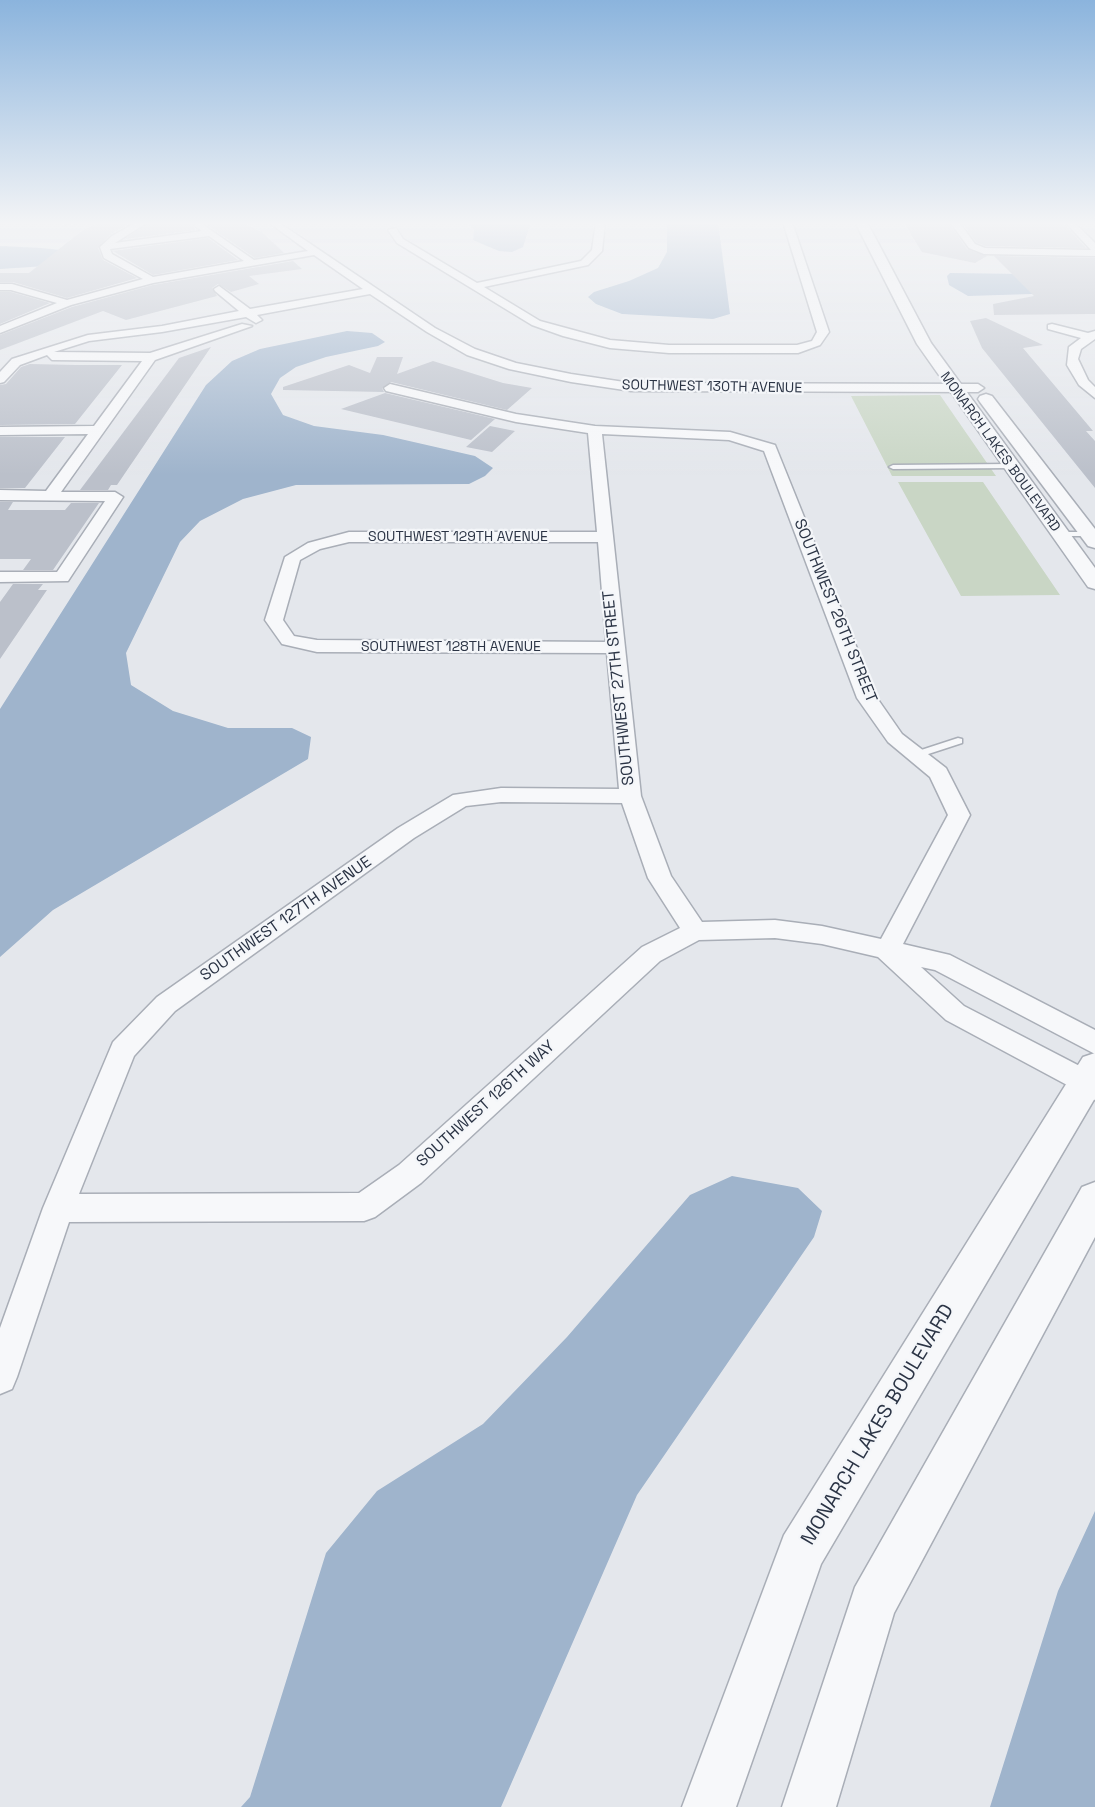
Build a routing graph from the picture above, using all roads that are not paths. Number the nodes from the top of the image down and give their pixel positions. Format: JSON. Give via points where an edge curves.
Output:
{"nodes":[{"id":1,"x":59,"y":306,"type":"edge"},
{"id":2,"x":240,"y":306,"type":"edge"},
{"id":3,"x":274,"y":306,"type":"edge"},
{"id":4,"x":347,"y":306,"type":"edge"},
{"id":5,"x":396,"y":306,"type":"edge"},
{"id":6,"x":510,"y":306,"type":"edge"},
{"id":7,"x":815,"y":306,"type":"edge"},
{"id":8,"x":905,"y":306,"type":"edge"},
{"id":9,"x":189,"y":311,"type":"dead end"},
{"id":10,"x":247,"y":313,"type":"junction"},
{"id":11,"x":258,"y":323,"type":"junction"},
{"id":12,"x":1052,"y":327,"type":"dead end"},
{"id":13,"x":0,"y":330,"type":"edge"},
{"id":14,"x":134,"y":333,"type":"junction"},
{"id":15,"x":1092,"y":335,"type":"edge"},
{"id":16,"x":31,"y":356,"type":"junction"},
{"id":17,"x":151,"y":357,"type":"junction"},
{"id":18,"x":966,"y":372,"type":"dead end"},
{"id":19,"x":0,"y":379,"type":"edge"},
{"id":20,"x":390,"y":388,"type":"dead end"},
{"id":21,"x":953,"y":388,"type":"junction"},
{"id":22,"x":978,"y":388,"type":"junction"},
{"id":23,"x":1095,"y":394,"type":"edge"},
{"id":24,"x":96,"y":430,"type":"junction"},
{"id":25,"x":595,"y":430,"type":"junction"},
{"id":26,"x":0,"y":431,"type":"edge"},
{"id":27,"x":1010,"y":466,"type":"junction"},
{"id":28,"x":893,"y":467,"type":"dead end"},
{"id":29,"x":0,"y":495,"type":"edge"},
{"id":30,"x":50,"y":496,"type":"junction"},
{"id":31,"x":1059,"y":534,"type":"junction"},
{"id":32,"x":1093,"y":536,"type":"edge"},
{"id":33,"x":604,"y":537,"type":"junction"},
{"id":34,"x":0,"y":577,"type":"edge"},
{"id":35,"x":1095,"y":583,"type":"edge"},
{"id":36,"x":288,"y":639,"type":"joint"},
{"id":37,"x":615,"y":648,"type":"junction"},
{"id":38,"x":958,"y":741,"type":"dead end"},
{"id":39,"x":916,"y":755,"type":"junction"},
{"id":40,"x":630,"y":796,"type":"junction"},
{"id":41,"x":694,"y":932,"type":"junction"},
{"id":42,"x":887,"y":951,"type":"junction"},
{"id":43,"x":1093,"y":1070,"type":"edge"},
{"id":44,"x":1095,"y":1198,"type":"edge"},
{"id":45,"x":58,"y":1208,"type":"junction"},
{"id":46,"x":0,"y":1377,"type":"edge"},
{"id":47,"x":709,"y":1807,"type":"edge"},
{"id":48,"x":809,"y":1807,"type":"edge"}],
"edges":[{"from":1,"to":13,"type":"street"},
{"from":2,"to":10,"type":"street"},
{"from":3,"to":10,"type":"street"},
{"from":4,"to":11,"type":"street"},
{"from":5,"to":21,"type":"street","name":"SOUTHWEST 130TH AVENUE","via":[[471,352],[513,366],[631,387]]},
{"from":6,"to":7,"type":"street","via":[[567,334],[610,344],[798,349],[816,343],[823,332]]},
{"from":8,"to":21,"type":"street","name":"MONARCH LAKES BOULEVARD"},
{"from":9,"to":14,"type":"street","via":[[134,326]]},
{"from":10,"to":11,"type":"street"},
{"from":10,"to":14,"type":"street"},
{"from":11,"to":17,"type":"street"},
{"from":12,"to":15,"type":"street"},
{"from":14,"to":16,"type":"street","via":[[88,338]]},
{"from":15,"to":23,"type":"street","via":[[1075,347],[1072,365]]},
{"from":16,"to":17,"type":"street"},
{"from":16,"to":19,"type":"street","via":[[16,362]]},
{"from":17,"to":24,"type":"street"},
{"from":18,"to":22,"type":"street","name":"MONARCH LAKES BOULEVARD"},
{"from":20,"to":25,"type":"street","via":[[476,410]]},
{"from":21,"to":22,"type":"street","name":"SOUTHWEST 130TH AVENUE"},
{"from":21,"to":27,"type":"street","name":"MONARCH LAKES BOULEVARD"},
{"from":22,"to":32,"type":"street","name":"MONARCH LAKES BOULEVARD"},
{"from":24,"to":26,"type":"street"},
{"from":24,"to":30,"type":"street"},
{"from":25,"to":33,"type":"street","name":"SOUTHWEST 27TH STREET"},
{"from":25,"to":39,"type":"street","name":"SOUTHWEST 26TH STREET","via":[[730,436],[770,448],[867,698],[895,738]]},
{"from":27,"to":28,"type":"lane"},
{"from":27,"to":31,"type":"street","name":"MONARCH LAKES BOULEVARD"},
{"from":29,"to":30,"type":"street"},
{"from":30,"to":34,"type":"street","via":[[115,496],[62,576]]},
{"from":31,"to":32,"type":"lane"},
{"from":31,"to":35,"type":"street","name":"MONARCH LAKES BOULEVARD"},
{"from":33,"to":36,"type":"street","name":"SOUTHWEST 129TH AVENUE","via":[[349,537],[314,546],[293,557],[274,620]]},
{"from":33,"to":37,"type":"street","name":"SOUTHWEST 27TH STREET"},
{"from":36,"to":37,"type":"street","name":"SOUTHWEST 128TH AVENUE","via":[[317,646]]},
{"from":37,"to":40,"type":"street","name":"SOUTHWEST 27TH STREET"},
{"from":38,"to":39,"type":"lane"},
{"from":39,"to":42,"type":"street","name":"SOUTHWEST 26TH STREET","via":[[939,773],[959,815]]},
{"from":40,"to":41,"type":"street","name":"SOUTHWEST 27TH STREET","via":[[660,878]]},
{"from":40,"to":45,"type":"street","name":"SOUTHWEST 127TH AVENUE","via":[[501,795],[461,800],[406,833],[166,1004],[123,1050]]},
{"from":41,"to":42,"type":"street","name":"SOUTHWEST 126TH WAY","via":[[774,929],[822,935]]},
{"from":41,"to":45,"type":"street","name":"SOUTHWEST 126TH WAY","via":[[651,954],[410,1174],[364,1207]]},
{"from":42,"to":43,"type":"street","name":"SOUTHWEST 126TH WAY","via":[[955,1013]]},
{"from":42,"to":43,"type":"street","name":"SOUTHWEST 126TH WAY","via":[[941,962]]},
{"from":43,"to":47,"type":"street","name":"MONARCH LAKES BOULEVARD","via":[[801,1552]]},
{"from":44,"to":48,"type":"street","via":[[872,1605]]},
{"from":45,"to":46,"type":"street","name":"SOUTHWEST 127TH AVENUE"}]}
